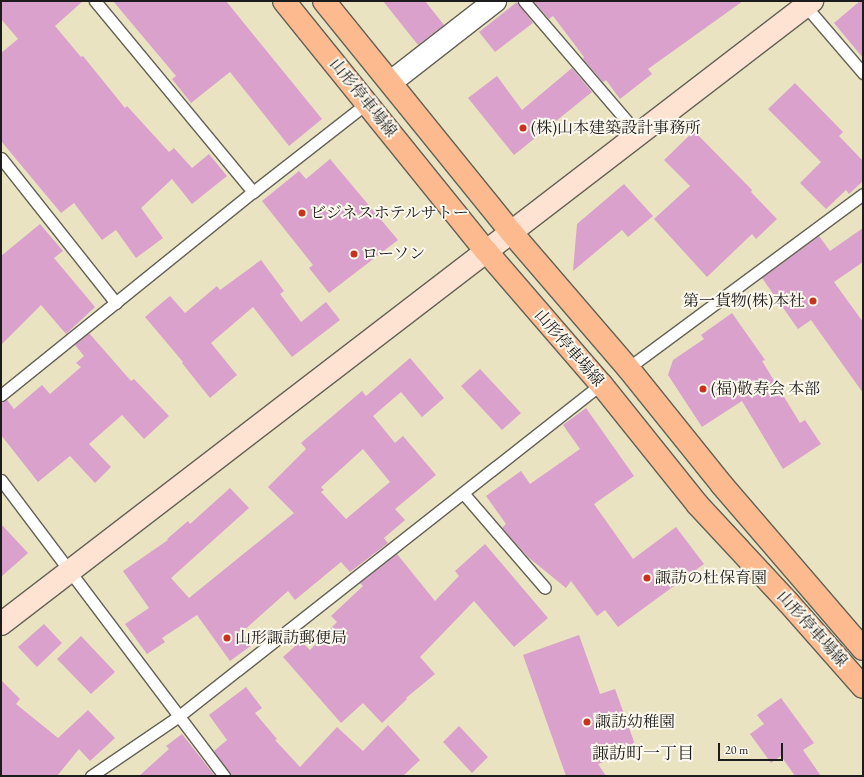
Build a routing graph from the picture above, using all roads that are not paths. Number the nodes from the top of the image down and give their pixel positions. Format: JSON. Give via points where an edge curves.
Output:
{"nodes":[{"id":1,"x":95,"y":1,"type":"edge"},
{"id":2,"x":284,"y":1,"type":"edge"},
{"id":3,"x":324,"y":1,"type":"edge"},
{"id":4,"x":495,"y":1,"type":"edge"},
{"id":5,"x":524,"y":1,"type":"edge"},
{"id":6,"x":806,"y":3,"type":"edge"},
{"id":7,"x":863,"y":73,"type":"edge"},
{"id":8,"x":391,"y":82,"type":"junction"},
{"id":9,"x":368,"y":103,"type":"junction"},
{"id":10,"x":638,"y":134,"type":"junction"},
{"id":11,"x":1,"y":158,"type":"edge"},
{"id":12,"x":253,"y":192,"type":"junction"},
{"id":13,"x":863,"y":194,"type":"edge"},
{"id":14,"x":511,"y":232,"type":"junction"},
{"id":15,"x":486,"y":251,"type":"junction"},
{"id":16,"x":116,"y":303,"type":"junction"},
{"id":17,"x":628,"y":368,"type":"junction"},
{"id":18,"x":601,"y":384,"type":"junction"},
{"id":19,"x":1,"y":395,"type":"edge"},
{"id":20,"x":1,"y":480,"type":"edge"},
{"id":21,"x":463,"y":493,"type":"junction"},
{"id":22,"x":71,"y":570,"type":"junction"},
{"id":23,"x":545,"y":588,"type":"dead end"},
{"id":24,"x":1,"y":624,"type":"edge"},
{"id":25,"x":863,"y":649,"type":"edge"},
{"id":26,"x":863,"y":687,"type":"edge"},
{"id":27,"x":179,"y":716,"type":"junction"},
{"id":28,"x":91,"y":776,"type":"edge"},
{"id":29,"x":224,"y":776,"type":"edge"}],
"edges":[{"from":1,"to":12,"type":"lane"},
{"from":2,"to":9,"type":"main road","name":"山形停車場線"},
{"from":3,"to":8,"type":"main road","name":"山形停車場線"},
{"from":4,"to":8,"type":"street"},
{"from":5,"to":10,"type":"lane"},
{"from":6,"to":7,"type":"lane"},
{"from":6,"to":10,"type":"street"},
{"from":8,"to":14,"type":"main road","name":"山形停車場線"},
{"from":9,"to":12,"type":"lane"},
{"from":9,"to":15,"type":"main road","name":"山形停車場線"},
{"from":10,"to":14,"type":"street"},
{"from":11,"to":16,"type":"lane"},
{"from":12,"to":16,"type":"lane"},
{"from":13,"to":17,"type":"lane"},
{"from":14,"to":15,"type":"street"},
{"from":14,"to":17,"type":"main road","name":"山形停車場線"},
{"from":15,"to":18,"type":"main road","name":"山形停車場線"},
{"from":15,"to":22,"type":"street"},
{"from":16,"to":19,"type":"lane"},
{"from":17,"to":25,"type":"main road","name":"山形停車場線","via":[[722,485]]},
{"from":18,"to":21,"type":"lane"},
{"from":18,"to":26,"type":"main road","name":"山形停車場線","via":[[697,504]]},
{"from":20,"to":22,"type":"lane"},
{"from":21,"to":23,"type":"lane"},
{"from":21,"to":27,"type":"lane"},
{"from":22,"to":24,"type":"street"},
{"from":22,"to":27,"type":"lane"},
{"from":27,"to":28,"type":"lane"},
{"from":27,"to":29,"type":"lane"}]}
